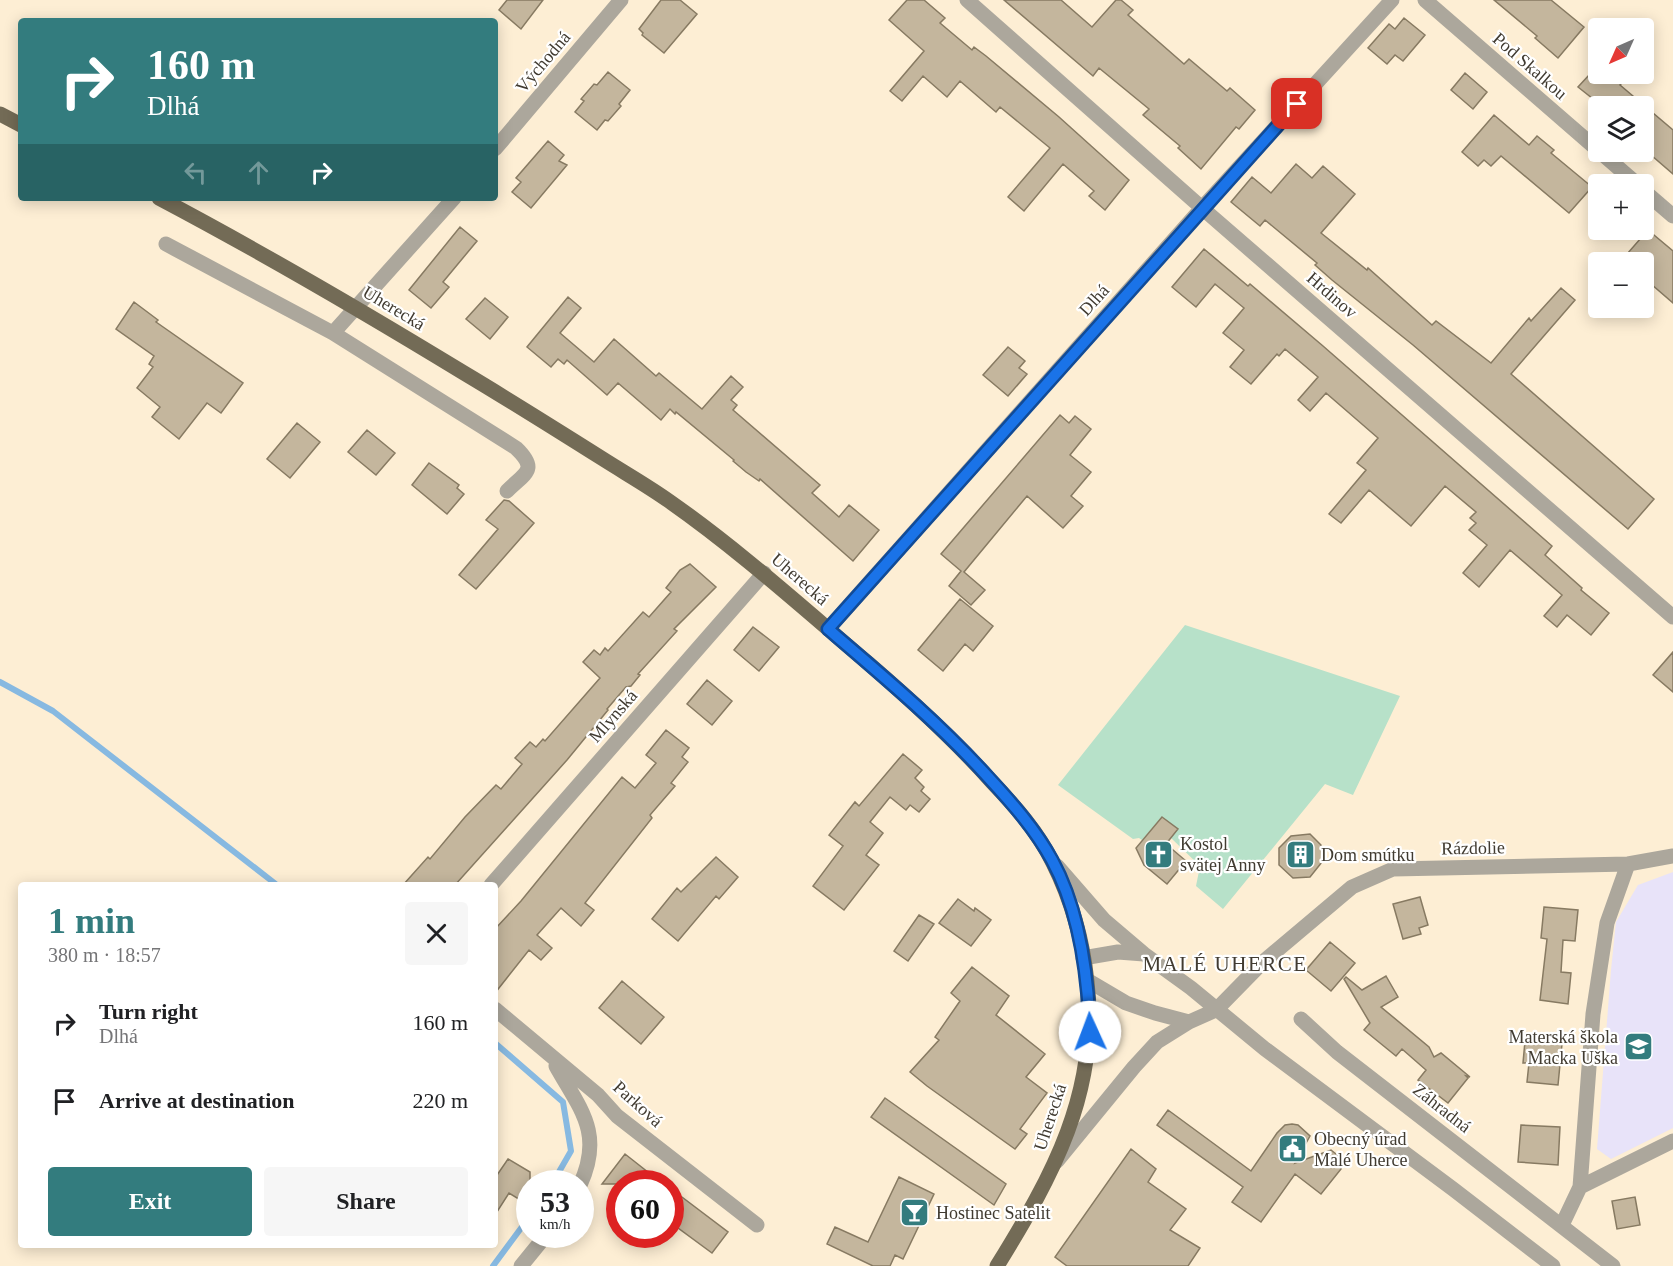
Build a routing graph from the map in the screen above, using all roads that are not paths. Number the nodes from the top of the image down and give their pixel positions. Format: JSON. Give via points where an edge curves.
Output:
{"nodes":[{"id":1,"x":621,"y":0,"type":"edge"},
{"id":2,"x":968,"y":0,"type":"edge"},
{"id":3,"x":1392,"y":0,"type":"edge"},
{"id":4,"x":1425,"y":0,"type":"edge"},
{"id":5,"x":0,"y":114,"type":"edge"},
{"id":6,"x":18,"y":123,"type":"edge"},
{"id":7,"x":498,"y":145,"type":"edge"},
{"id":8,"x":1625,"y":174,"type":"edge"},
{"id":9,"x":1654,"y":200,"type":"edge"},
{"id":10,"x":165,"y":201,"type":"edge"},
{"id":11,"x":451,"y":201,"type":"edge"},
{"id":12,"x":1202,"y":208,"type":"junction"},
{"id":13,"x":1673,"y":216,"type":"edge"},
{"id":14,"x":166,"y":244,"type":"dead end"},
{"id":15,"x":356,"y":307,"type":"junction"},
{"id":16,"x":333,"y":333,"type":"junction"},
{"id":17,"x":507,"y":491,"type":"dead end"},
{"id":18,"x":764,"y":573,"type":"junction"},
{"id":19,"x":1673,"y":617,"type":"edge"},
{"id":20,"x":828,"y":629,"type":"junction"},
{"id":21,"x":1673,"y":856,"type":"edge"},
{"id":22,"x":1053,"y":861,"type":"junction"},
{"id":23,"x":1628,"y":864,"type":"junction"},
{"id":24,"x":494,"y":882,"type":"edge"},
{"id":25,"x":1144,"y":954,"type":"junction"},
{"id":26,"x":1083,"y":958,"type":"junction"},
{"id":27,"x":1087,"y":980,"type":"junction"},
{"id":28,"x":1216,"y":1010,"type":"junction"},
{"id":29,"x":498,"y":1012,"type":"edge"},
{"id":30,"x":1301,"y":1019,"type":"dead end"},
{"id":31,"x":1189,"y":1022,"type":"junction"},
{"id":32,"x":551,"y":1058,"type":"junction"},
{"id":33,"x":1673,"y":1141,"type":"edge"},
{"id":34,"x":1057,"y":1161,"type":"junction"},
{"id":35,"x":587,"y":1170,"type":"edge"},
{"id":36,"x":1580,"y":1187,"type":"junction"},
{"id":37,"x":757,"y":1225,"type":"dead end"},
{"id":38,"x":1562,"y":1225,"type":"junction"},
{"id":39,"x":536,"y":1248,"type":"edge"},
{"id":40,"x":521,"y":1266,"type":"edge"},
{"id":41,"x":997,"y":1266,"type":"edge"},
{"id":42,"x":1553,"y":1266,"type":"edge"},
{"id":43,"x":1613,"y":1266,"type":"edge"}],
"edges":[{"from":1,"to":7,"type":"street","name":"Východná"},
{"from":2,"to":12,"type":"street","name":"Hrdinov"},
{"from":3,"to":12,"type":"street","name":"Dlhá"},
{"from":4,"to":8,"type":"street","name":"Pod Skalkou"},
{"from":5,"to":6,"type":"main road"},
{"from":9,"to":13,"type":"street"},
{"from":10,"to":15,"type":"main road","name":"Uherecká"},
{"from":11,"to":15,"type":"street"},
{"from":12,"to":19,"type":"street","name":"Hrdinov"},
{"from":12,"to":20,"type":"street","name":"Dlhá"},
{"from":14,"to":16,"type":"street"},
{"from":15,"to":16,"type":"street"},
{"from":15,"to":18,"type":"main road","name":"Uherecká","via":[[658,494]]},
{"from":16,"to":17,"type":"street","via":[[516,448],[526,458],[528,470]]},
{"from":18,"to":20,"type":"main road","name":"Uherecká"},
{"from":18,"to":24,"type":"street","name":"Mlynská"},
{"from":20,"to":22,"type":"main road","name":"Uherecká","via":[[970,757],[1029,824]]},
{"from":21,"to":23,"type":"street","name":"Rázdolie"},
{"from":22,"to":25,"type":"street","via":[[1104,920]]},
{"from":22,"to":26,"type":"main road","name":"Uherecká","via":[[1074,918]]},
{"from":23,"to":28,"type":"street","name":"Rázdolie","via":[[1393,869],[1352,887],[1263,962]]},
{"from":23,"to":36,"type":"street","via":[[1607,923],[1595,1002]]},
{"from":25,"to":26,"type":"street","via":[[1118,952]]},
{"from":25,"to":28,"type":"street"},
{"from":26,"to":27,"type":"main road","name":"Uherecká"},
{"from":27,"to":31,"type":"street","via":[[1126,1003]]},
{"from":27,"to":34,"type":"main road","name":"Uherecká","via":[[1090,1032],[1085,1064],[1070,1129]]},
{"from":28,"to":31,"type":"street"},
{"from":28,"to":42,"type":"street"},
{"from":29,"to":32,"type":"street","name":"Parková"},
{"from":30,"to":38,"type":"street","name":"Záhradná","via":[[1337,1052]]},
{"from":31,"to":34,"type":"street","via":[[1157,1042]]},
{"from":32,"to":35,"type":"street","via":[[589,1125]]},
{"from":32,"to":37,"type":"street","name":"Parková","via":[[598,1095],[617,1116]]},
{"from":33,"to":36,"type":"street"},
{"from":34,"to":41,"type":"main road","name":"Uherecká"},
{"from":36,"to":38,"type":"street"},
{"from":38,"to":43,"type":"street","name":"Záhradná"},
{"from":39,"to":40,"type":"street"}]}
